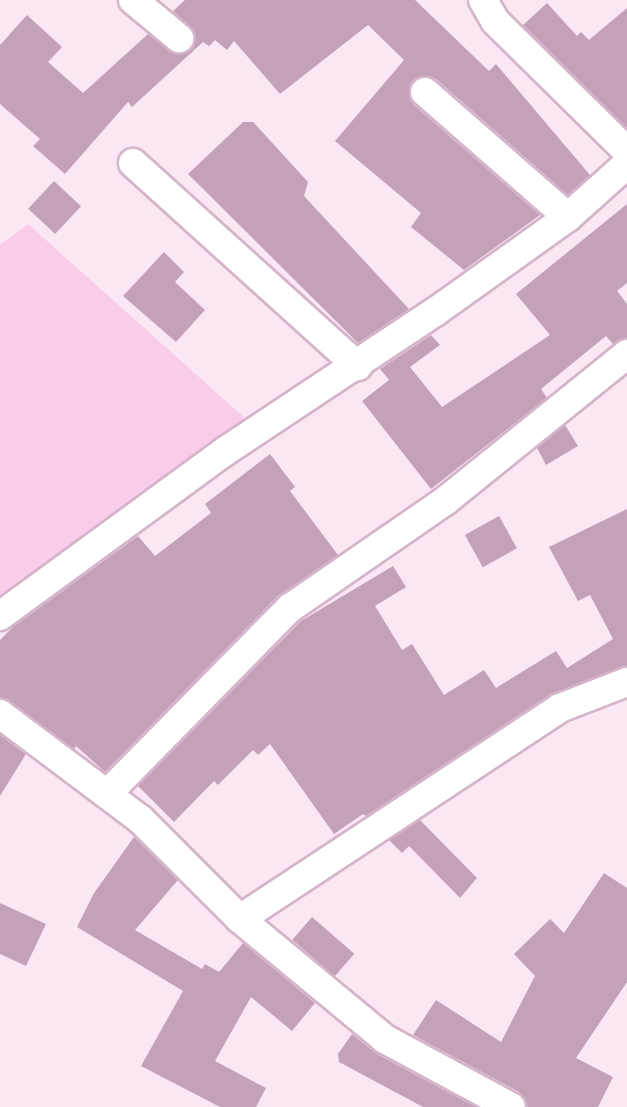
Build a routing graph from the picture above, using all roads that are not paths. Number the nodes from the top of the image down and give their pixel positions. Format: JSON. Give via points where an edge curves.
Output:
{"nodes":[{"id":1,"x":132,"y":0,"type":"edge"},
{"id":2,"x":484,"y":0,"type":"edge"},
{"id":3,"x":179,"y":38,"type":"dead end"},
{"id":4,"x":425,"y":92,"type":"dead end"},
{"id":5,"x":627,"y":152,"type":"edge"},
{"id":6,"x":133,"y":163,"type":"dead end"},
{"id":7,"x":627,"y":164,"type":"edge"},
{"id":8,"x":568,"y":217,"type":"junction"},
{"id":9,"x":627,"y":354,"type":"edge"},
{"id":10,"x":358,"y":366,"type":"junction"},
{"id":11,"x":0,"y":616,"type":"edge"},
{"id":12,"x":627,"y":682,"type":"edge"},
{"id":13,"x":0,"y":714,"type":"edge"},
{"id":14,"x":108,"y":793,"type":"junction"},
{"id":15,"x":240,"y":919,"type":"junction"},
{"id":16,"x":511,"y":1107,"type":"edge"}],
"edges":[{"from":1,"to":3,"type":"street"},
{"from":2,"to":5,"type":"street","via":[[495,21]]},
{"from":4,"to":8,"type":"street"},
{"from":6,"to":10,"type":"street"},
{"from":7,"to":8,"type":"street"},
{"from":8,"to":10,"type":"street"},
{"from":9,"to":14,"type":"street","via":[[445,502],[290,608]]},
{"from":10,"to":11,"type":"street","via":[[224,452]]},
{"from":12,"to":15,"type":"street","via":[[560,708]]},
{"from":13,"to":14,"type":"street"},
{"from":14,"to":15,"type":"street"},
{"from":15,"to":16,"type":"street","via":[[385,1039]]}]}
